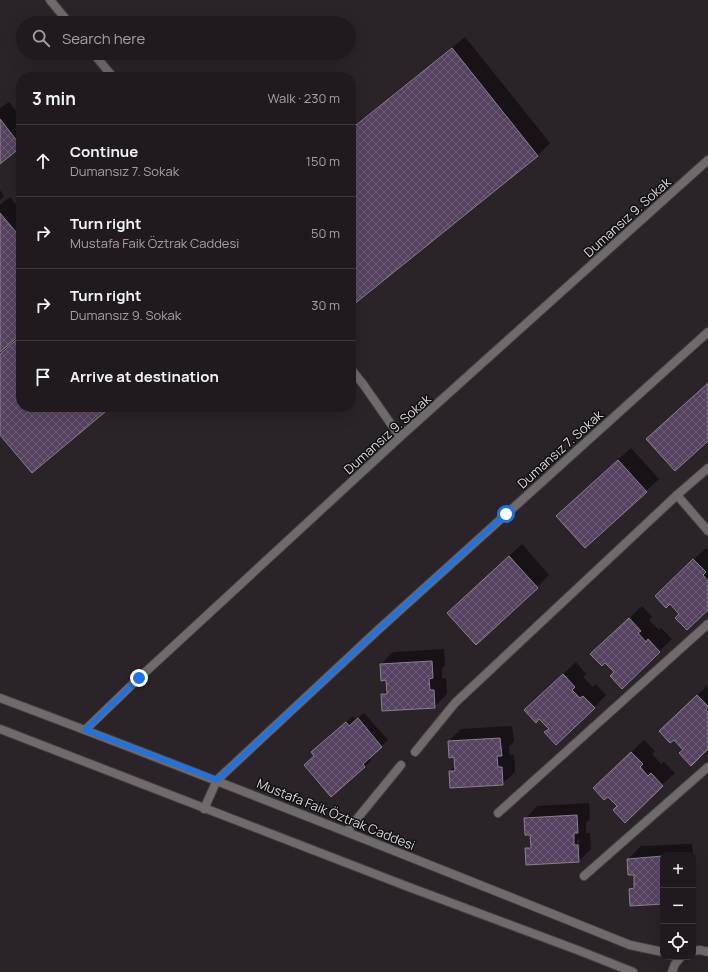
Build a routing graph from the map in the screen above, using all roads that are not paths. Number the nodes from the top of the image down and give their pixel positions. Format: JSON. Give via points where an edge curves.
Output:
{"nodes":[{"id":1,"x":50,"y":0,"type":"edge"},
{"id":2,"x":63,"y":16,"type":"edge"},
{"id":3,"x":99,"y":60,"type":"edge"},
{"id":4,"x":109,"y":72,"type":"edge"},
{"id":5,"x":708,"y":160,"type":"edge"},
{"id":6,"x":708,"y":332,"type":"edge"},
{"id":7,"x":356,"y":375,"type":"edge"},
{"id":8,"x":400,"y":437,"type":"junction"},
{"id":9,"x":708,"y":468,"type":"edge"},
{"id":10,"x":677,"y":495,"type":"junction"},
{"id":11,"x":708,"y":531,"type":"edge"},
{"id":12,"x":708,"y":624,"type":"edge"},
{"id":13,"x":0,"y":698,"type":"edge"},
{"id":14,"x":0,"y":729,"type":"edge"},
{"id":15,"x":85,"y":730,"type":"junction"},
{"id":16,"x":415,"y":752,"type":"dead end"},
{"id":17,"x":401,"y":765,"type":"dead end"},
{"id":18,"x":708,"y":767,"type":"edge"},
{"id":19,"x":217,"y":780,"type":"junction"},
{"id":20,"x":204,"y":808,"type":"junction"},
{"id":21,"x":498,"y":813,"type":"dead end"},
{"id":22,"x":347,"y":831,"type":"junction"},
{"id":23,"x":584,"y":876,"type":"dead end"},
{"id":24,"x":707,"y":950,"type":"edge"},
{"id":25,"x":660,"y":951,"type":"edge"},
{"id":26,"x":696,"y":951,"type":"edge"},
{"id":27,"x":678,"y":960,"type":"edge"},
{"id":28,"x":633,"y":972,"type":"edge"},
{"id":29,"x":672,"y":972,"type":"edge"}],
"edges":[{"from":1,"to":2,"type":"street"},
{"from":3,"to":4,"type":"street"},
{"from":5,"to":8,"type":"street","name":"Dumansız 9. Sokak"},
{"from":6,"to":19,"type":"street","name":"Dumansız 7. Sokak","via":[[378,630]]},
{"from":7,"to":8,"type":"street"},
{"from":8,"to":15,"type":"street","name":"Dumansız 9. Sokak","via":[[144,672]]},
{"from":9,"to":10,"type":"street"},
{"from":10,"to":11,"type":"street"},
{"from":10,"to":16,"type":"street","via":[[455,703]]},
{"from":12,"to":21,"type":"street"},
{"from":13,"to":15,"type":"street","name":"Mustafa Faik Öztrak Caddesi"},
{"from":14,"to":20,"type":"street"},
{"from":15,"to":19,"type":"street","name":"Mustafa Faik Öztrak Caddesi"},
{"from":17,"to":22,"type":"street"},
{"from":18,"to":23,"type":"street"},
{"from":19,"to":20,"type":"street"},
{"from":19,"to":22,"type":"street","name":"Mustafa Faik Öztrak Caddesi"},
{"from":20,"to":28,"type":"street"},
{"from":22,"to":25,"type":"street","name":"Mustafa Faik Öztrak Caddesi","via":[[630,945]]},
{"from":24,"to":26,"type":"street"},
{"from":27,"to":29,"type":"street"}]}
